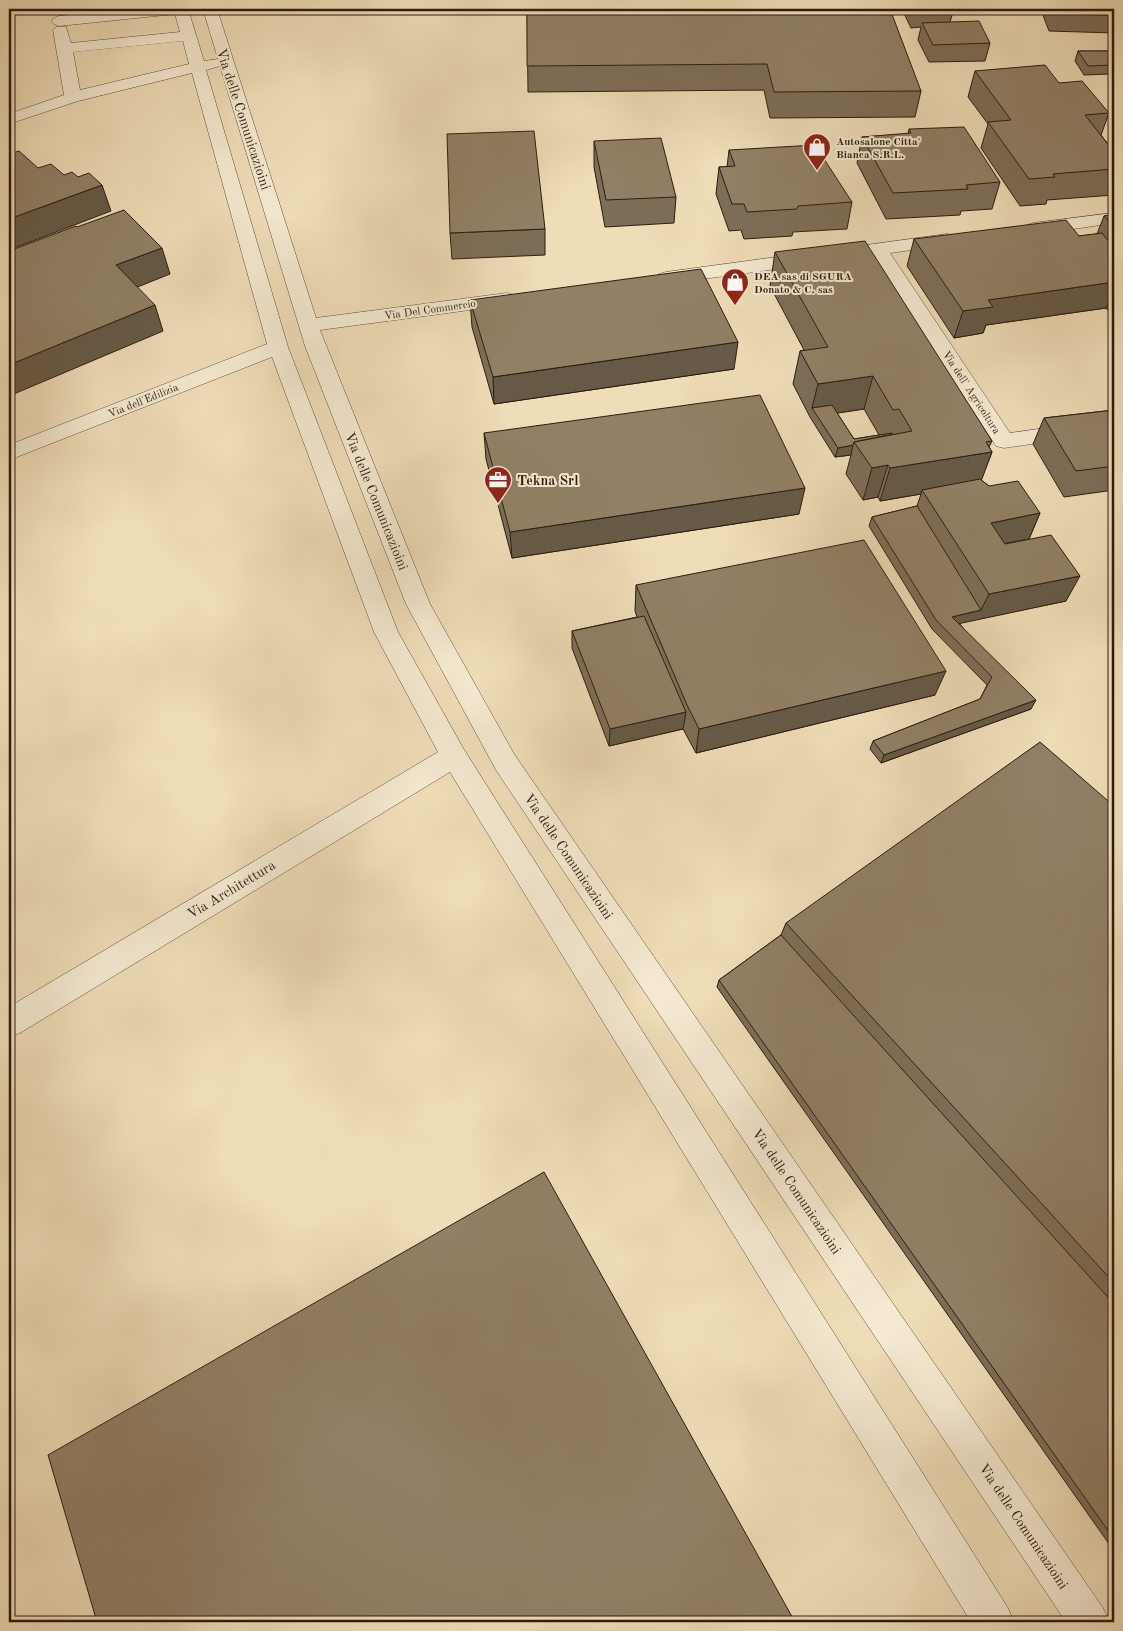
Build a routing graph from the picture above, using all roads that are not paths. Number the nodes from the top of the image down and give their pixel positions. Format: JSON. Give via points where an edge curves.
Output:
{"nodes":[{"id":1,"x":177,"y":9,"type":"edge"},
{"id":2,"x":181,"y":9,"type":"edge"},
{"id":3,"x":210,"y":9,"type":"edge"},
{"id":4,"x":58,"y":15,"type":"edge"},
{"id":5,"x":189,"y":36,"type":"junction"},
{"id":6,"x":64,"y":48,"type":"junction"},
{"id":7,"x":226,"y":61,"type":"junction"},
{"id":8,"x":197,"y":67,"type":"junction"},
{"id":9,"x":73,"y":97,"type":"junction"},
{"id":10,"x":9,"y":119,"type":"edge"},
{"id":11,"x":1114,"y":218,"type":"edge"},
{"id":12,"x":1016,"y":232,"type":"edge"},
{"id":13,"x":967,"y":238,"type":"edge"},
{"id":14,"x":878,"y":250,"type":"junction"},
{"id":15,"x":653,"y":280,"type":"edge"},
{"id":16,"x":526,"y":296,"type":"edge"},
{"id":17,"x":310,"y":325,"type":"junction"},
{"id":18,"x":278,"y":347,"type":"junction"},
{"id":19,"x":1114,"y":425,"type":"edge"},
{"id":20,"x":9,"y":453,"type":"edge"},
{"id":21,"x":454,"y":756,"type":"junction"},
{"id":22,"x":9,"y":1022,"type":"edge"},
{"id":23,"x":994,"y":1622,"type":"edge"},
{"id":24,"x":1089,"y":1622,"type":"edge"}],
"edges":[{"from":1,"to":4,"type":"street"},
{"from":2,"to":5,"type":"street","name":"Via delle Comunicazioini"},
{"from":3,"to":7,"type":"street","name":"Via delle Comunicazioini"},
{"from":4,"to":6,"type":"street"},
{"from":5,"to":6,"type":"street"},
{"from":5,"to":8,"type":"street","name":"Via delle Comunicazioini"},
{"from":6,"to":9,"type":"street"},
{"from":7,"to":8,"type":"street"},
{"from":7,"to":17,"type":"street","name":"Via delle Comunicazioini"},
{"from":8,"to":9,"type":"street"},
{"from":8,"to":18,"type":"street","name":"Via delle Comunicazioini"},
{"from":9,"to":10,"type":"street"},
{"from":11,"to":12,"type":"street"},
{"from":13,"to":14,"type":"street"},
{"from":14,"to":15,"type":"street"},
{"from":14,"to":19,"type":"street","name":"Via dell' Agricoltura","via":[[1004,441]]},
{"from":16,"to":17,"type":"street","name":"Via Del Commercio"},
{"from":17,"to":24,"type":"street","name":"Via delle Comunicazioini","via":[[418,604],[506,762]]},
{"from":18,"to":20,"type":"street","name":"Via dell'Edilizia"},
{"from":18,"to":21,"type":"street","name":"Via delle Comunicazioini","via":[[386,632]]},
{"from":21,"to":22,"type":"street","name":"Via Architettura"},
{"from":21,"to":23,"type":"street","name":"Via delle Comunicazioini"}]}
